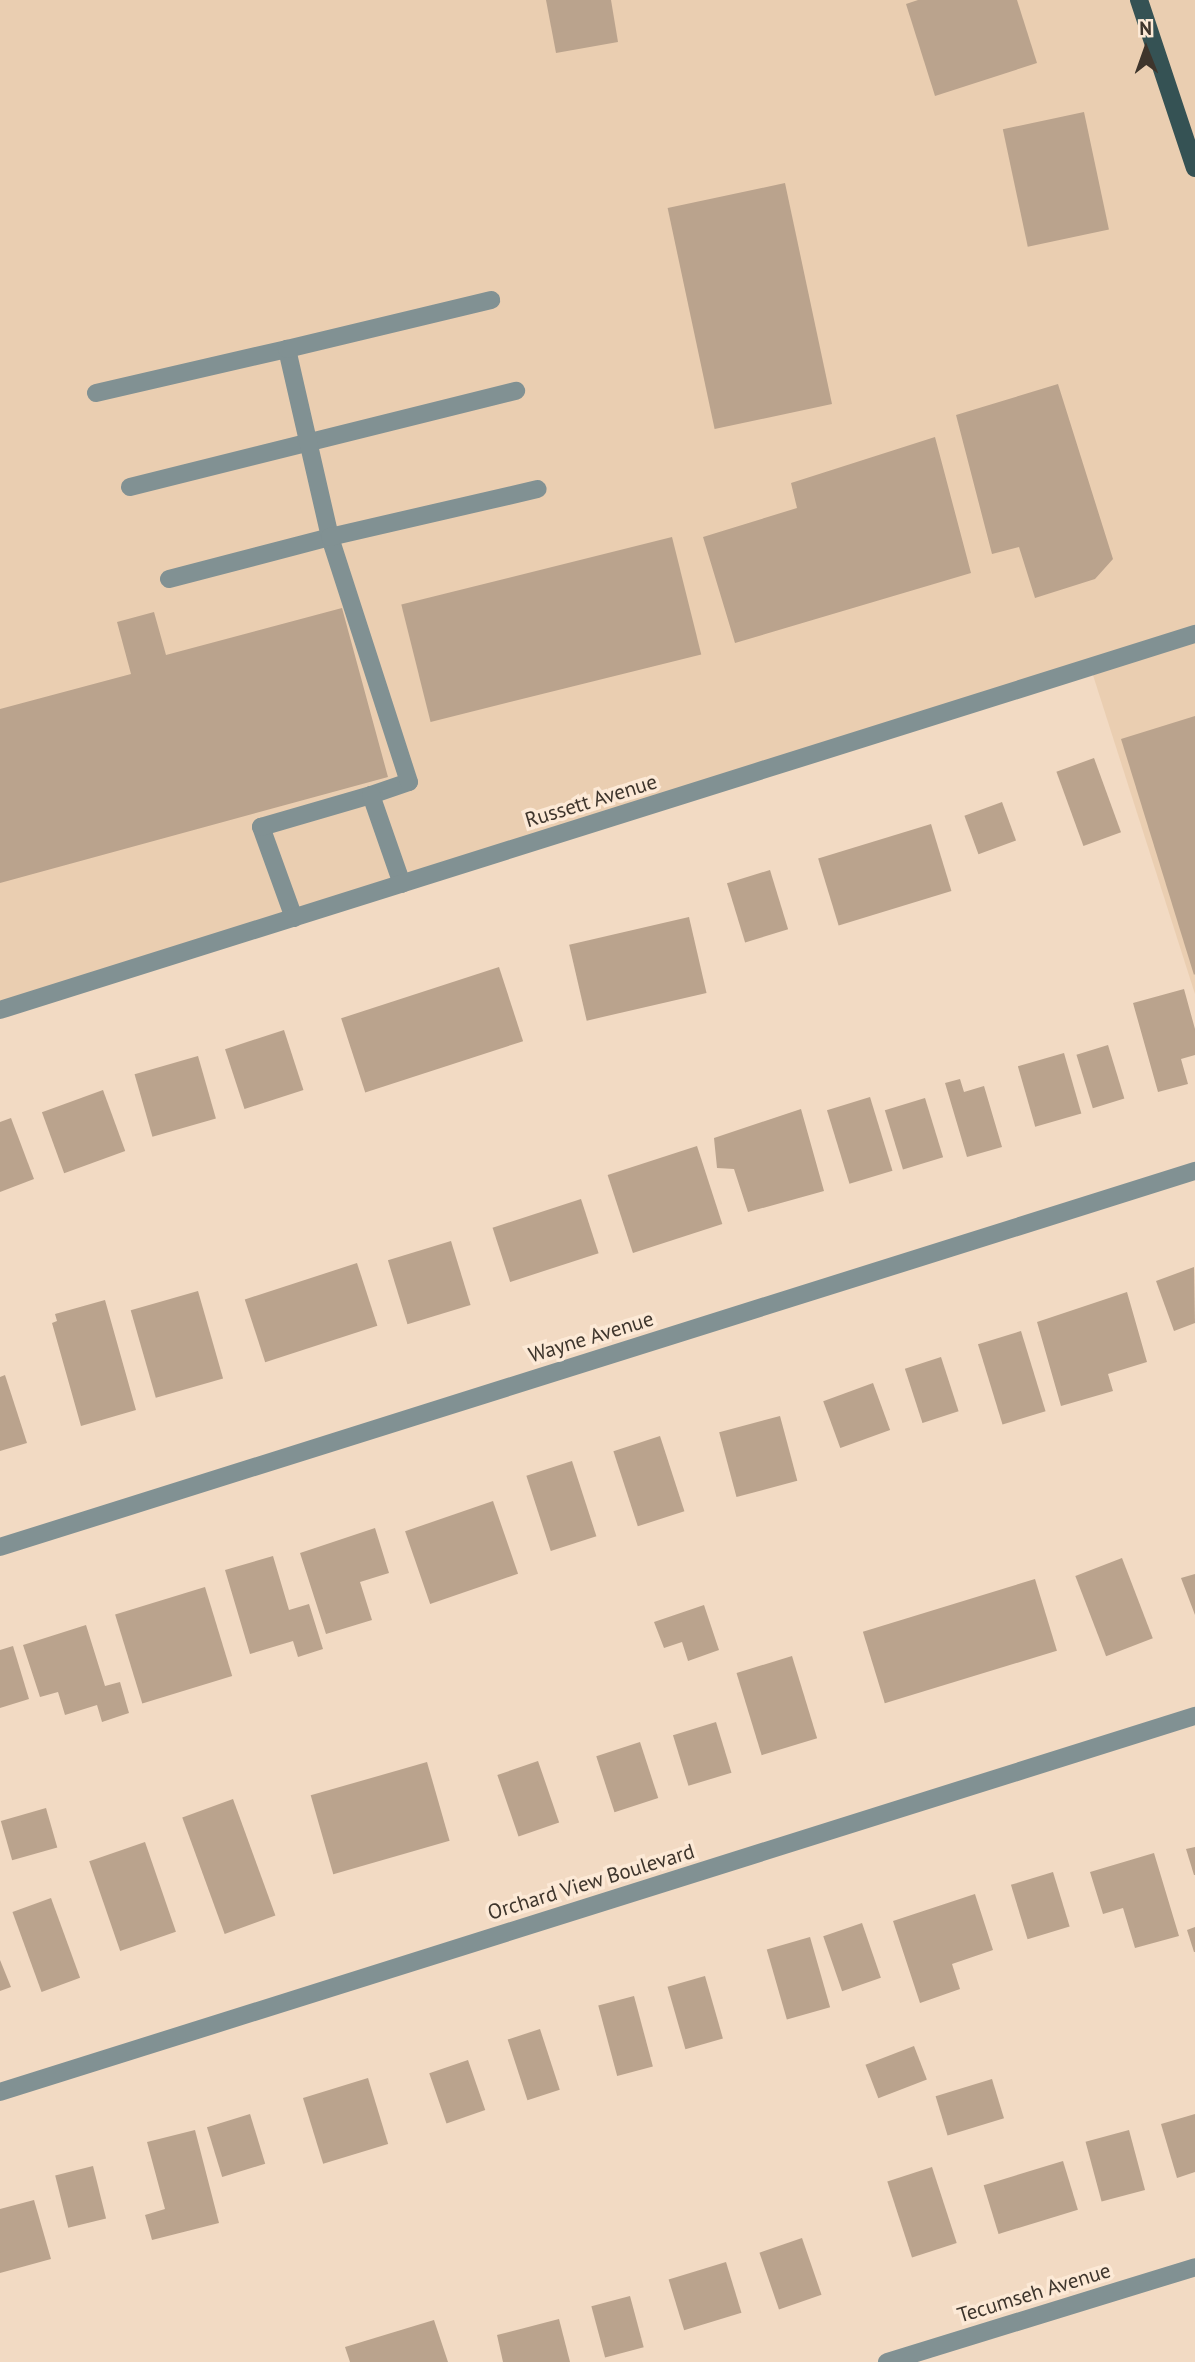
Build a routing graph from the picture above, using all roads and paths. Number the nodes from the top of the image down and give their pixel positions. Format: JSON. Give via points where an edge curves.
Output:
{"nodes":[{"id":1,"x":1139,"y":0,"type":"edge"},
{"id":2,"x":1195,"y":169,"type":"edge"},
{"id":3,"x":491,"y":300,"type":"dead end"},
{"id":4,"x":287,"y":349,"type":"junction"},
{"id":5,"x":516,"y":391,"type":"dead end"},
{"id":6,"x":96,"y":393,"type":"dead end"},
{"id":7,"x":308,"y":441,"type":"junction"},
{"id":8,"x":130,"y":487,"type":"dead end"},
{"id":9,"x":538,"y":489,"type":"dead end"},
{"id":10,"x":330,"y":537,"type":"junction"},
{"id":11,"x":169,"y":579,"type":"dead end"},
{"id":12,"x":1195,"y":634,"type":"edge"},
{"id":13,"x":371,"y":794,"type":"junction"},
{"id":14,"x":402,"y":884,"type":"junction"},
{"id":15,"x":294,"y":918,"type":"junction"},
{"id":16,"x":0,"y":1010,"type":"edge"},
{"id":17,"x":1195,"y":1171,"type":"edge"},
{"id":18,"x":0,"y":1547,"type":"edge"},
{"id":19,"x":1195,"y":1716,"type":"edge"},
{"id":20,"x":0,"y":2092,"type":"edge"},
{"id":21,"x":1195,"y":2267,"type":"edge"},
{"id":22,"x":924,"y":2357,"type":"edge"},
{"id":23,"x":887,"y":2362,"type":"edge"}],
"edges":[{"from":1,"to":2,"type":"main road"},
{"from":3,"to":4,"type":"street"},
{"from":4,"to":6,"type":"street"},
{"from":4,"to":7,"type":"street"},
{"from":5,"to":7,"type":"street"},
{"from":7,"to":8,"type":"street"},
{"from":7,"to":10,"type":"street"},
{"from":9,"to":10,"type":"street"},
{"from":10,"to":11,"type":"street"},
{"from":10,"to":13,"type":"street","via":[[409,782]]},
{"from":12,"to":14,"type":"street","name":"Russett Avenue"},
{"from":13,"to":14,"type":"street"},
{"from":13,"to":15,"type":"street","via":[[261,827]]},
{"from":14,"to":15,"type":"street","name":"Russett Avenue"},
{"from":15,"to":16,"type":"street","name":"Russett Avenue"},
{"from":17,"to":18,"type":"street","name":"Wayne Avenue"},
{"from":19,"to":20,"type":"street","name":"Orchard View Boulevard"},
{"from":21,"to":22,"type":"street","name":"Tecumseh Avenue"},
{"from":22,"to":23,"type":"street","name":"Tecumseh Avenue"}]}
